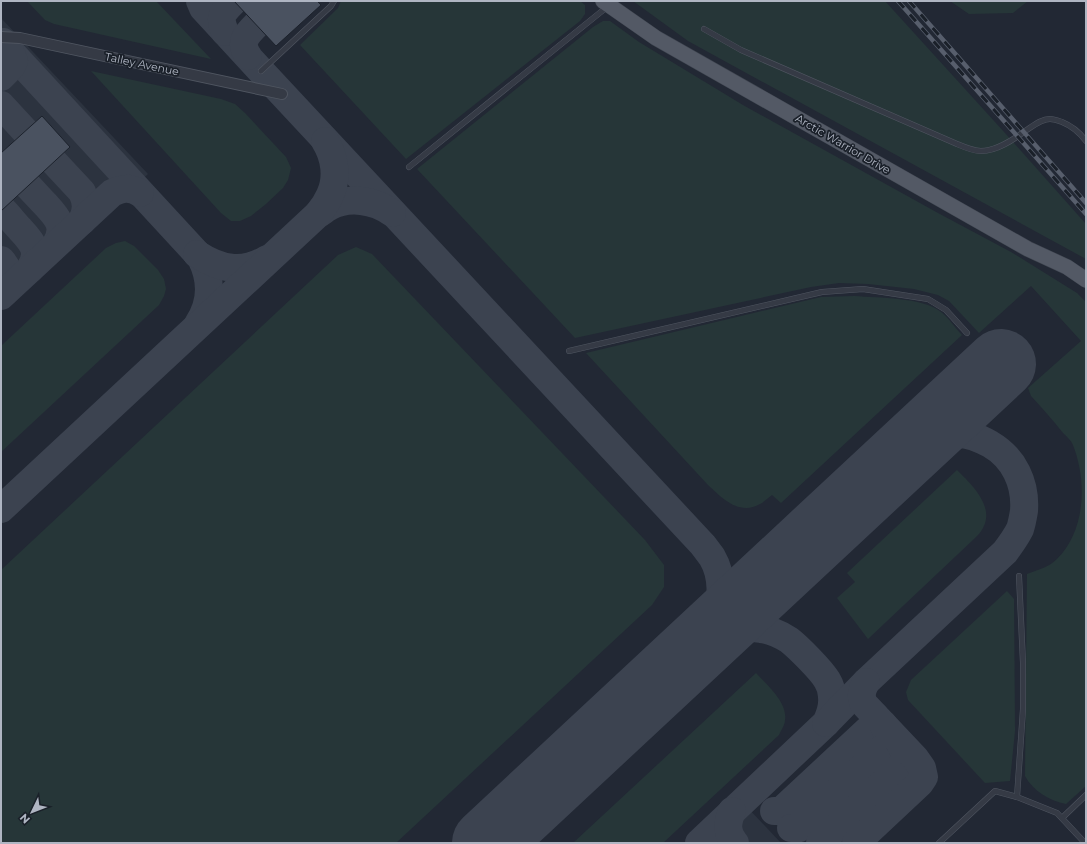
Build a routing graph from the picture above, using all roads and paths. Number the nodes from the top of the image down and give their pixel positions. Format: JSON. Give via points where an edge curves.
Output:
{"nodes":[{"id":1,"x":334,"y":1,"type":"edge"},
{"id":2,"x":606,"y":3,"type":"edge"},
{"id":3,"x":704,"y":29,"type":"dead end"},
{"id":4,"x":1,"y":37,"type":"edge"},
{"id":5,"x":261,"y":71,"type":"dead end"},
{"id":6,"x":282,"y":94,"type":"dead end"},
{"id":7,"x":1086,"y":141,"type":"edge"},
{"id":8,"x":409,"y":167,"type":"dead end"},
{"id":9,"x":1086,"y":280,"type":"edge"},
{"id":10,"x":967,"y":333,"type":"dead end"},
{"id":11,"x":569,"y":351,"type":"dead end"},
{"id":12,"x":1019,"y":576,"type":"dead end"},
{"id":13,"x":1086,"y":795,"type":"edge"},
{"id":14,"x":1017,"y":797,"type":"junction"},
{"id":15,"x":1062,"y":818,"type":"junction"},
{"id":16,"x":939,"y":843,"type":"edge"},
{"id":17,"x":1085,"y":843,"type":"edge"}],
"edges":[{"from":1,"to":5,"type":"lane"},
{"from":2,"to":8,"type":"lane"},
{"from":2,"to":9,"type":"main road","name":"Arctic Warrior Drive","via":[[656,38],[1028,249],[1067,267]]},
{"from":3,"to":7,"type":"lane","via":[[741,50],[971,149],[980,151],[996,148],[1041,121],[1050,119],[1067,124]]},
{"from":4,"to":6,"type":"street","name":"Talley Avenue","via":[[20,38]]},
{"from":10,"to":11,"type":"lane","via":[[946,310],[928,299],[863,289],[822,292]]},
{"from":12,"to":14,"type":"lane","via":[[1023,709]]},
{"from":13,"to":15,"type":"lane"},
{"from":14,"to":15,"type":"lane","via":[[1057,813]]},
{"from":14,"to":16,"type":"lane","via":[[995,791]]},
{"from":15,"to":17,"type":"lane"}]}
